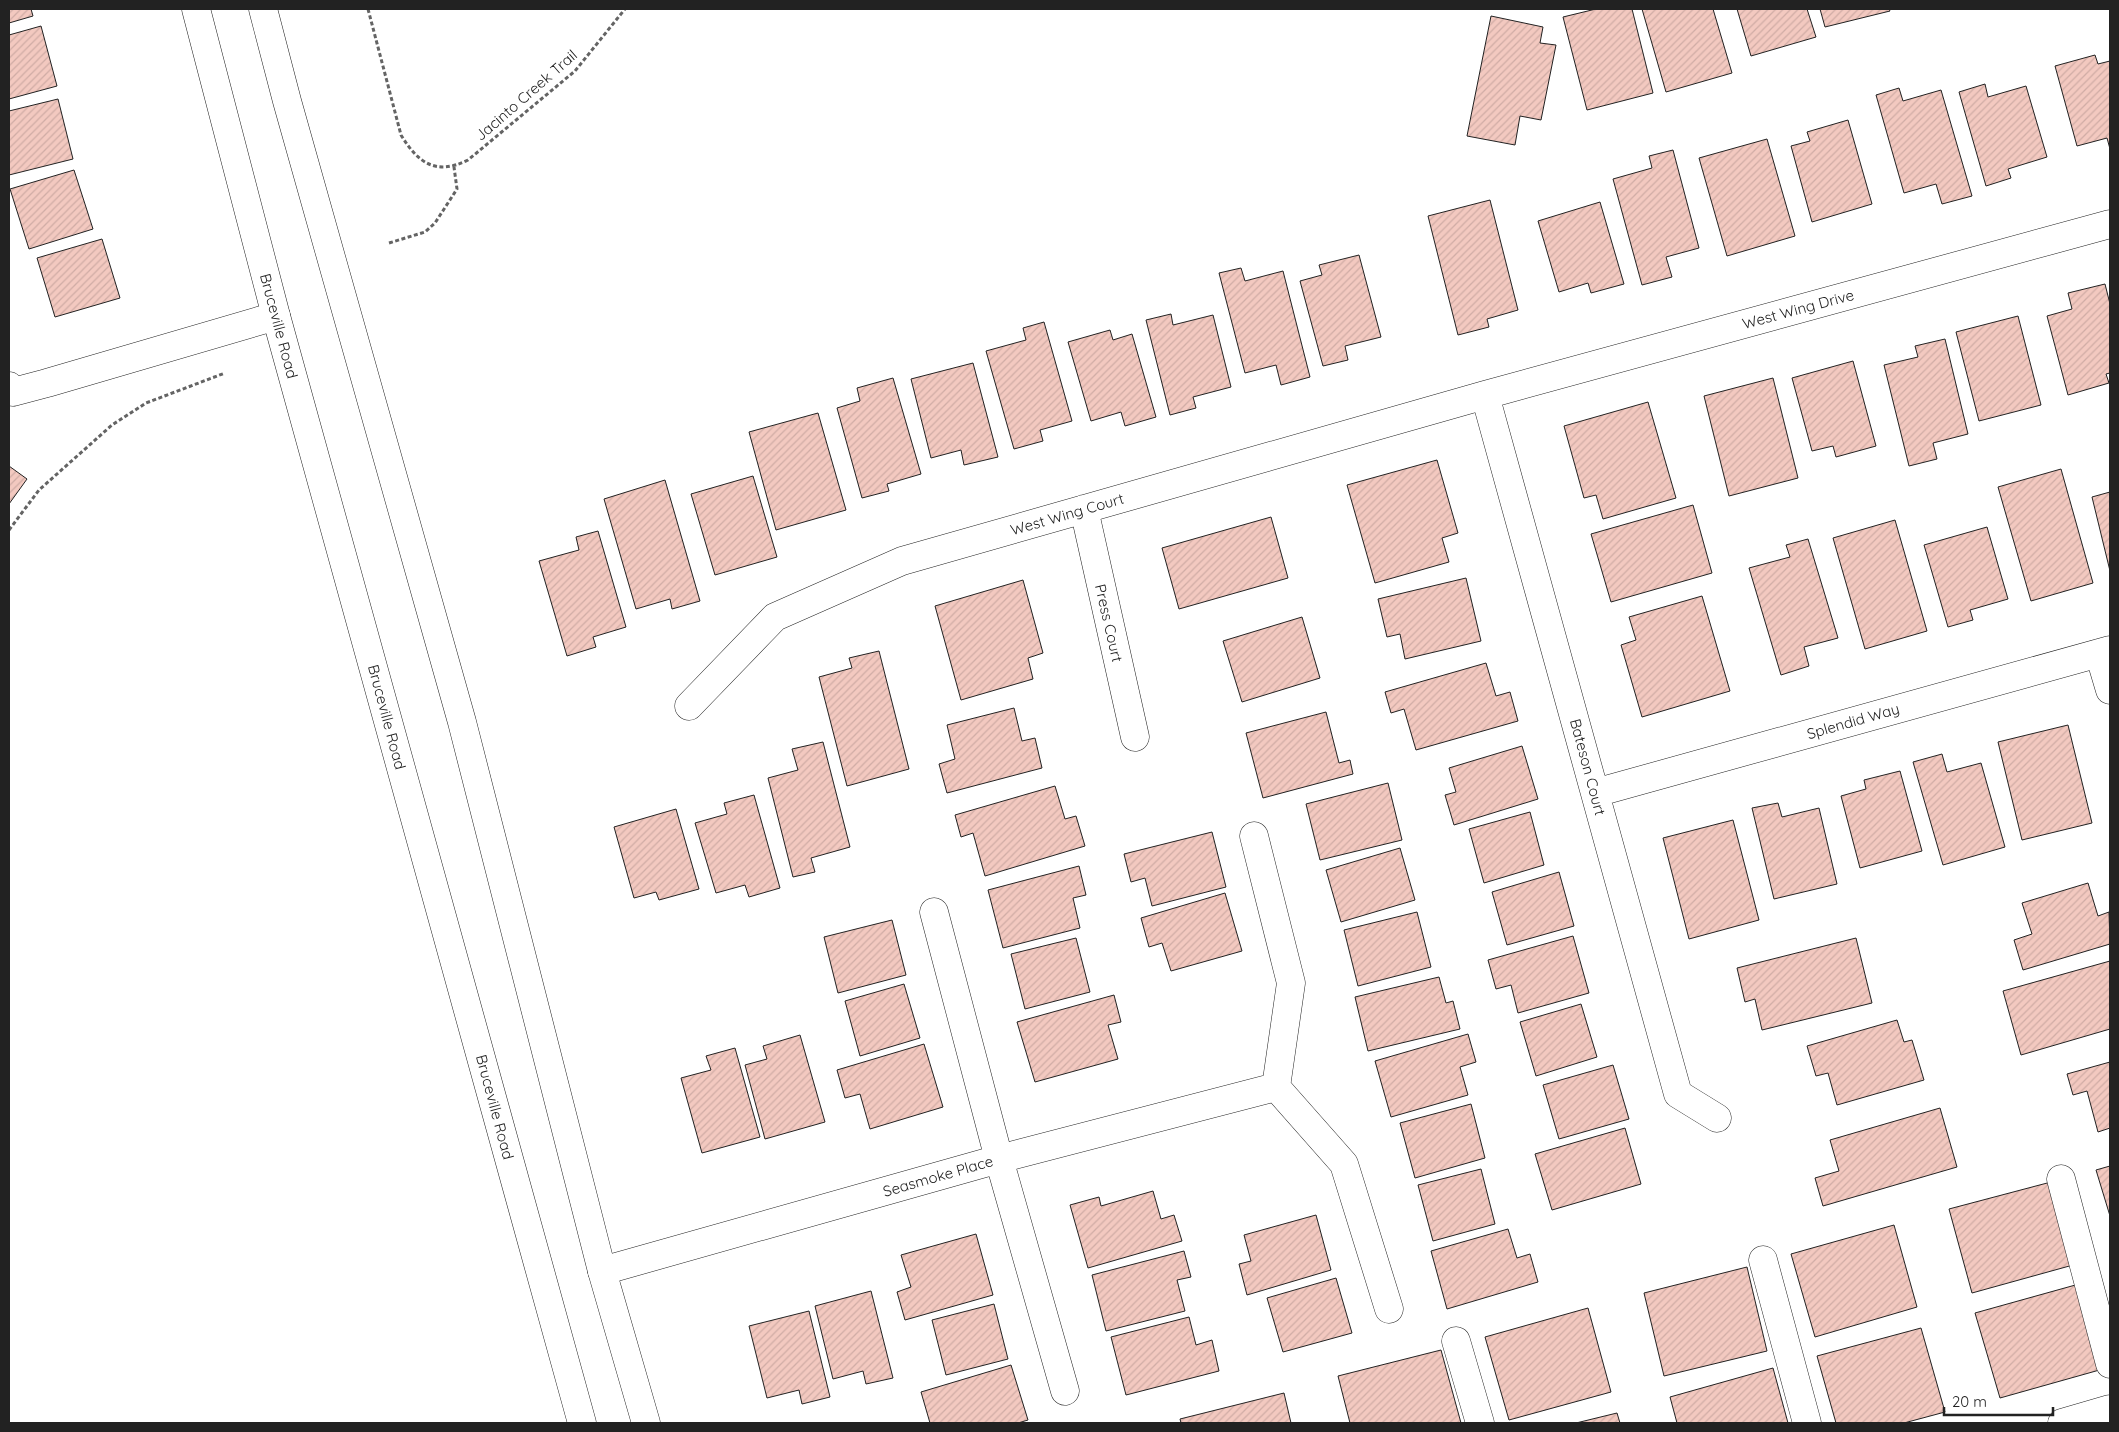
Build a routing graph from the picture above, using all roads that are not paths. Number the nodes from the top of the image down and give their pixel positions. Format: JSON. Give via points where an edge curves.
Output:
{"nodes":[{"id":1,"x":196,"y":9,"type":"edge"},
{"id":2,"x":263,"y":9,"type":"edge"},
{"id":3,"x":2110,"y":224,"type":"edge"},
{"id":4,"x":276,"y":316,"type":"junction"},
{"id":5,"x":9,"y":386,"type":"edge"},
{"id":6,"x":1485,"y":395,"type":"junction"},
{"id":7,"x":1084,"y":509,"type":"junction"},
{"id":8,"x":2105,"y":651,"type":"edge"},
{"id":9,"x":2110,"y":690,"type":"edge"},
{"id":10,"x":688,"y":706,"type":"dead end"},
{"id":11,"x":1135,"y":737,"type":"dead end"},
{"id":12,"x":1595,"y":793,"type":"junction"},
{"id":13,"x":1254,"y":836,"type":"dead end"},
{"id":14,"x":934,"y":912,"type":"dead end"},
{"id":15,"x":1276,"y":1087,"type":"junction"},
{"id":16,"x":1717,"y":1118,"type":"dead end"},
{"id":17,"x":999,"y":1159,"type":"junction"},
{"id":18,"x":2061,"y":1179,"type":"dead end"},
{"id":19,"x":1763,"y":1260,"type":"dead end"},
{"id":20,"x":602,"y":1271,"type":"junction"},
{"id":21,"x":1389,"y":1309,"type":"dead end"},
{"id":22,"x":1456,"y":1341,"type":"dead end"},
{"id":23,"x":2110,"y":1364,"type":"edge"},
{"id":24,"x":1065,"y":1391,"type":"dead end"},
{"id":25,"x":2110,"y":1409,"type":"edge"},
{"id":26,"x":582,"y":1423,"type":"edge"},
{"id":27,"x":646,"y":1423,"type":"edge"},
{"id":28,"x":1480,"y":1423,"type":"edge"},
{"id":29,"x":1807,"y":1423,"type":"edge"},
{"id":30,"x":2062,"y":1423,"type":"edge"}],
"edges":[{"from":1,"to":4,"type":"street","name":"Bruceville Road"},
{"from":2,"to":20,"type":"street","via":[[286,101],[462,722]]},
{"from":3,"to":6,"type":"street","name":"West Wing Drive"},
{"from":4,"to":5,"type":"street","via":[[13,392]]},
{"from":4,"to":26,"type":"street","name":"Bruceville Road"},
{"from":6,"to":7,"type":"street","name":"West Wing Court"},
{"from":6,"to":12,"type":"street","name":"Bateson Court"},
{"from":7,"to":10,"type":"street","name":"West Wing Court","via":[[902,561],[775,617]]},
{"from":7,"to":11,"type":"street","name":"Press Court"},
{"from":8,"to":9,"type":"street"},
{"from":8,"to":12,"type":"street","name":"Splendid Way"},
{"from":12,"to":16,"type":"street","name":"Bateson Court","via":[[1678,1094]]},
{"from":13,"to":15,"type":"street","via":[[1290,983]]},
{"from":14,"to":17,"type":"street"},
{"from":15,"to":17,"type":"street","name":"Seasmoke Place"},
{"from":15,"to":21,"type":"street","via":[[1344,1164]]},
{"from":17,"to":20,"type":"street","name":"Seasmoke Place"},
{"from":17,"to":24,"type":"street"},
{"from":18,"to":23,"type":"street"},
{"from":19,"to":29,"type":"street"},
{"from":20,"to":27,"type":"street"},
{"from":22,"to":28,"type":"street"},
{"from":25,"to":30,"type":"street"}]}
